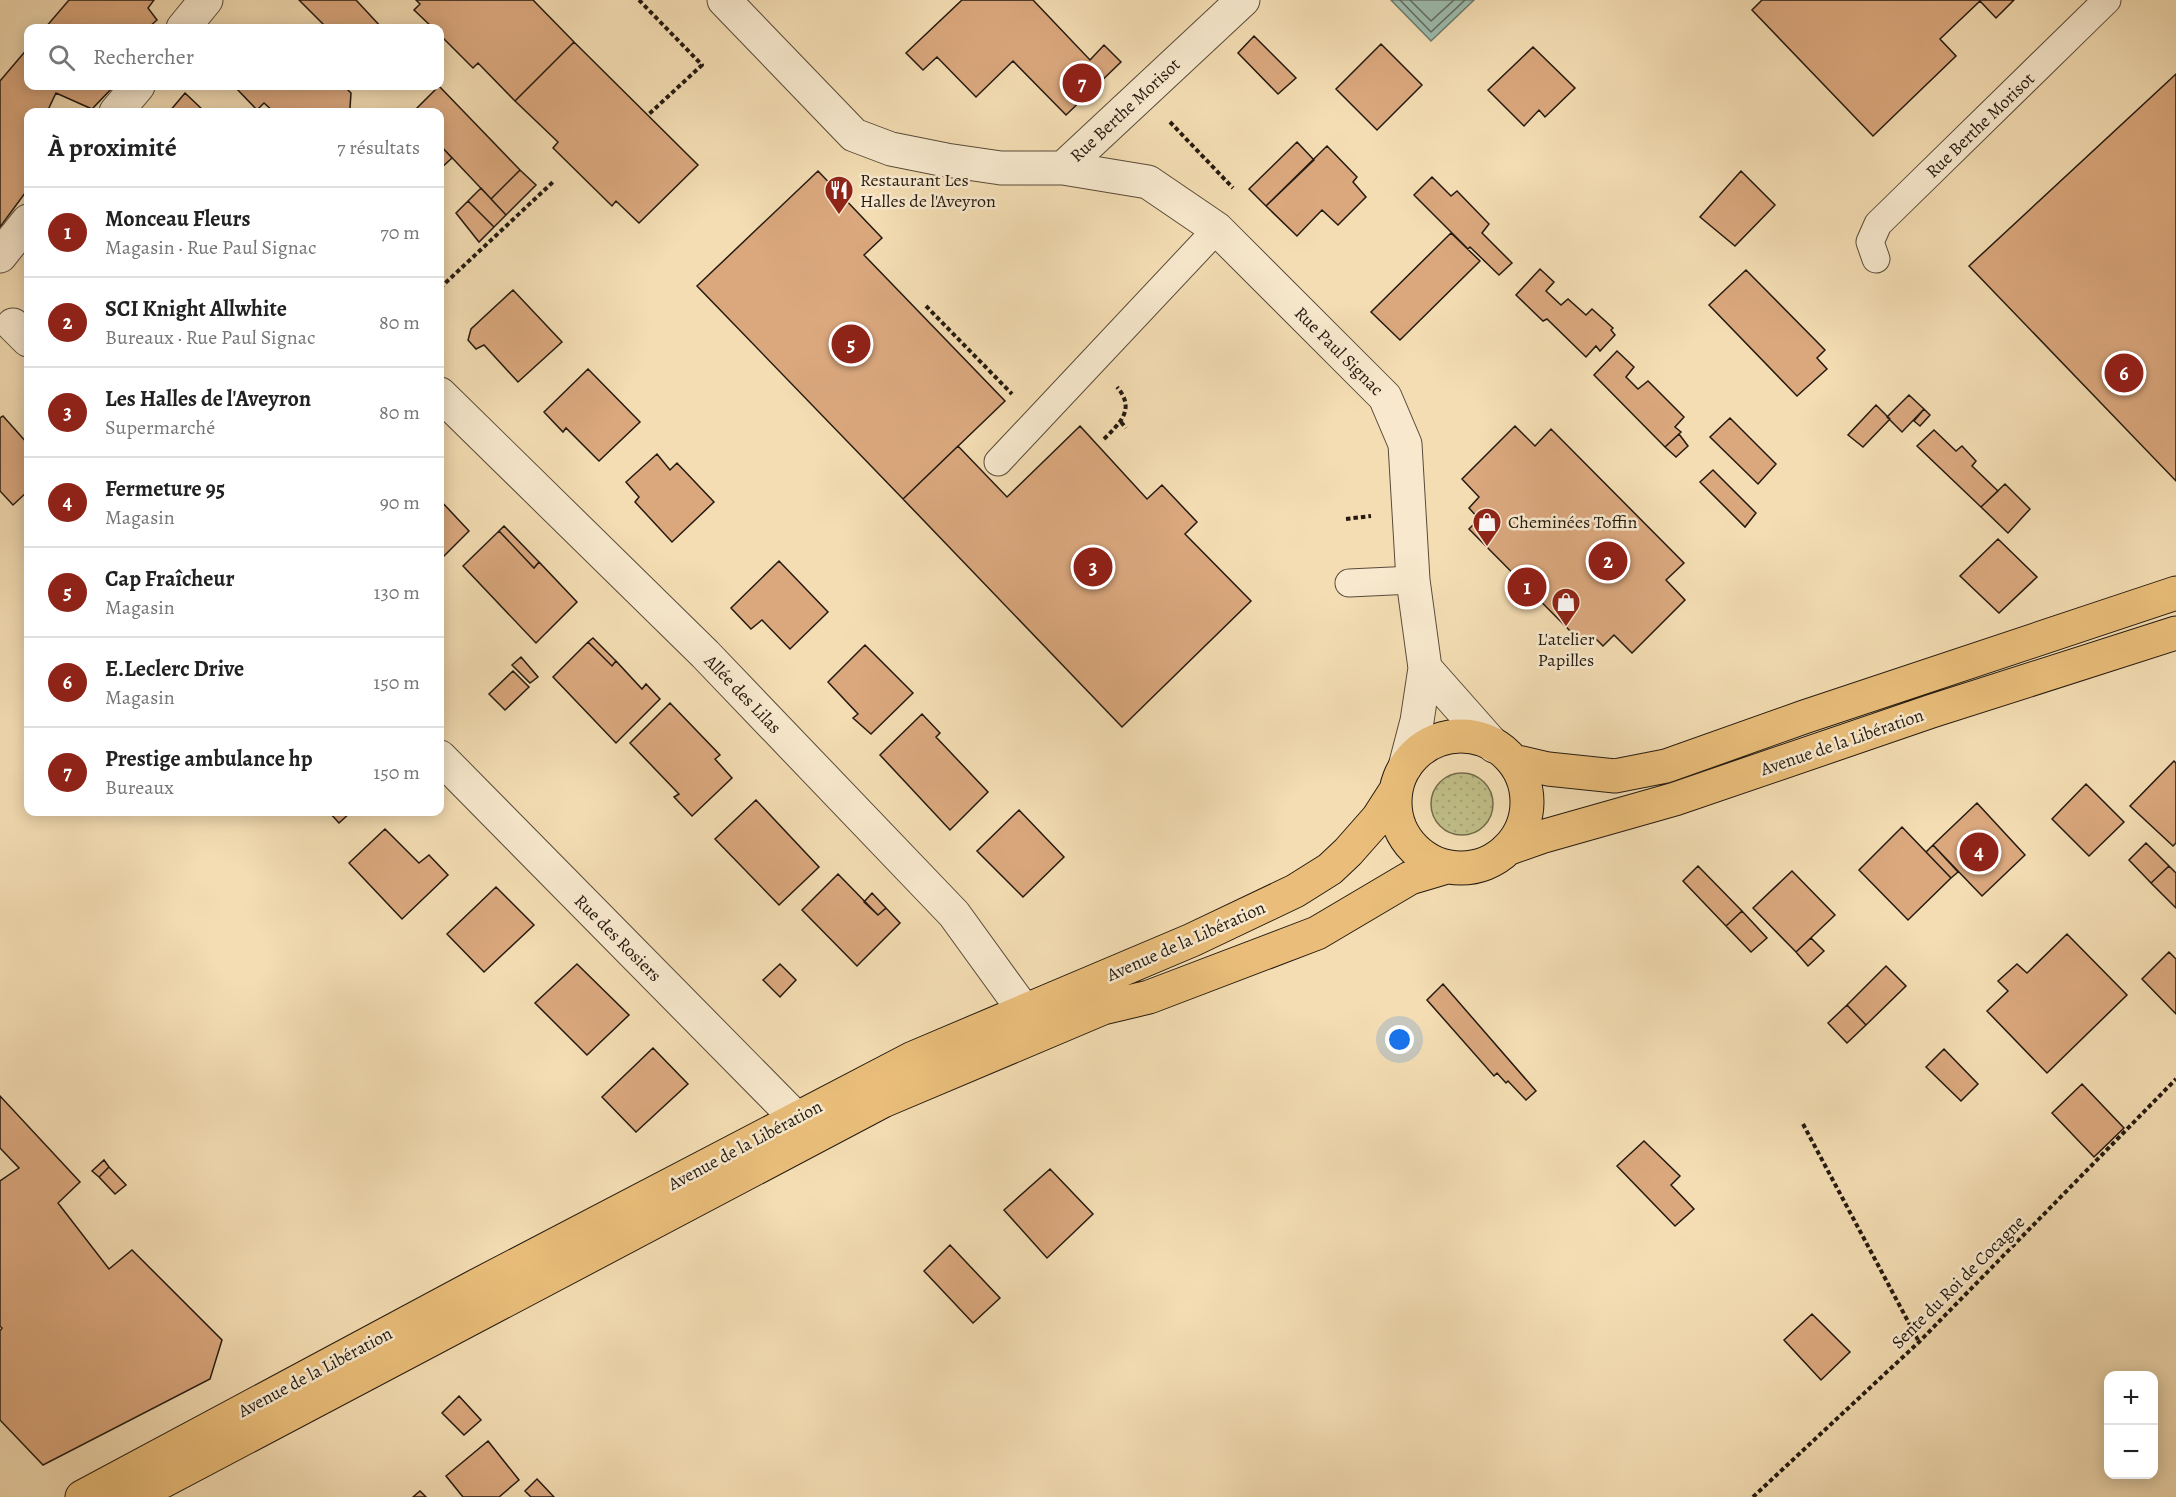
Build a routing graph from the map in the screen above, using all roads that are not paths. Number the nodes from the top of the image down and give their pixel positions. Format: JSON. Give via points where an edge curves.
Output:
{"nodes":[{"id":1,"x":206,"y":0,"type":"edge"},
{"id":2,"x":724,"y":0,"type":"edge"},
{"id":3,"x":1243,"y":0,"type":"edge"},
{"id":4,"x":2107,"y":0,"type":"edge"},
{"id":5,"x":186,"y":24,"type":"edge"},
{"id":6,"x":135,"y":90,"type":"edge"},
{"id":7,"x":119,"y":108,"type":"edge"},
{"id":8,"x":1063,"y":168,"type":"junction"},
{"id":9,"x":24,"y":226,"type":"edge"},
{"id":10,"x":1217,"y":229,"type":"junction"},
{"id":11,"x":0,"y":256,"type":"edge"},
{"id":12,"x":1876,"y":259,"type":"dead end"},
{"id":13,"x":444,"y":398,"type":"edge"},
{"id":14,"x":998,"y":462,"type":"dead end"},
{"id":15,"x":1413,"y":580,"type":"junction"},
{"id":16,"x":1349,"y":583,"type":"dead end"},
{"id":17,"x":2176,"y":593,"type":"edge"},
{"id":18,"x":2176,"y":633,"type":"edge"},
{"id":19,"x":2005,"y":651,"type":"junction"},
{"id":20,"x":1425,"y":668,"type":"junction"},
{"id":21,"x":2015,"y":685,"type":"junction"},
{"id":22,"x":1503,"y":753,"type":"junction"},
{"id":23,"x":444,"y":761,"type":"edge"},
{"id":24,"x":1400,"y":778,"type":"junction"},
{"id":25,"x":1507,"y":849,"type":"junction"},
{"id":26,"x":1447,"y":867,"type":"junction"},
{"id":27,"x":1030,"y":1024,"type":"junction"},
{"id":28,"x":801,"y":1130,"type":"junction"},
{"id":29,"x":82,"y":1497,"type":"edge"},
{"id":30,"x":133,"y":1497,"type":"edge"}],
"edges":[{"from":1,"to":5,"type":"street"},
{"from":2,"to":8,"type":"street","name":"Rue Berthe Morisot","via":[[854,135],[891,149],[946,160],[1001,168]]},
{"from":3,"to":8,"type":"street","name":"Rue Berthe Morisot"},
{"from":4,"to":12,"type":"lane","name":"Rue Berthe Morisot","via":[[1878,224],[1870,242]]},
{"from":6,"to":7,"type":"street"},
{"from":8,"to":10,"type":"street","name":"Rue Paul Signac","via":[[1148,182]]},
{"from":9,"to":11,"type":"street"},
{"from":10,"to":14,"type":"lane"},
{"from":10,"to":15,"type":"street","name":"Rue Paul Signac","via":[[1385,397],[1405,444]]},
{"from":13,"to":27,"type":"street","name":"Allée des Lilas","via":[[705,654],[954,914]]},
{"from":15,"to":16,"type":"lane"},
{"from":15,"to":20,"type":"street","name":"Rue Paul Signac"},
{"from":17,"to":19,"type":"main road","name":"Avenue de la Libération"},
{"from":18,"to":21,"type":"main road","name":"Avenue de la Libération"},
{"from":19,"to":21,"type":"lane"},
{"from":19,"to":22,"type":"main road","name":"Avenue de la Libération","via":[[1643,772],[1615,776],[1548,769]]},
{"from":20,"to":22,"type":"street"},
{"from":20,"to":24,"type":"street","name":"Rue Paul Signac","via":[[1417,721]]},
{"from":21,"to":25,"type":"main road","name":"Avenue de la Libération","via":[[1675,799]]},
{"from":22,"to":24,"type":"main road","name":"Avenue de la Libération","via":[[1479,739],[1445,738],[1416,754]]},
{"from":22,"to":25,"type":"main road","name":"Avenue de la Libération","via":[[1524,783],[1526,806],[1524,822]]},
{"from":23,"to":28,"type":"street","name":"Rue des Rosiers"},
{"from":24,"to":26,"type":"main road","name":"Avenue de la Libération","via":[[1395,807],[1398,824],[1417,851]]},
{"from":24,"to":27,"type":"main road","name":"Avenue de la Libération","via":[[1378,818],[1330,869],[1306,885]]},
{"from":25,"to":26,"type":"main road","name":"Avenue de la Libération","via":[[1473,867]]},
{"from":26,"to":27,"type":"main road","name":"Avenue de la Libération","via":[[1410,878],[1309,936],[1149,997]]},
{"from":27,"to":28,"type":"main road","name":"Avenue de la Libération","via":[[883,1101]]},
{"from":28,"to":29,"type":"main road","name":"Avenue de la Libération","via":[[484,1282]]},
{"from":28,"to":30,"type":"main road","name":"Avenue de la Libération"}]}
